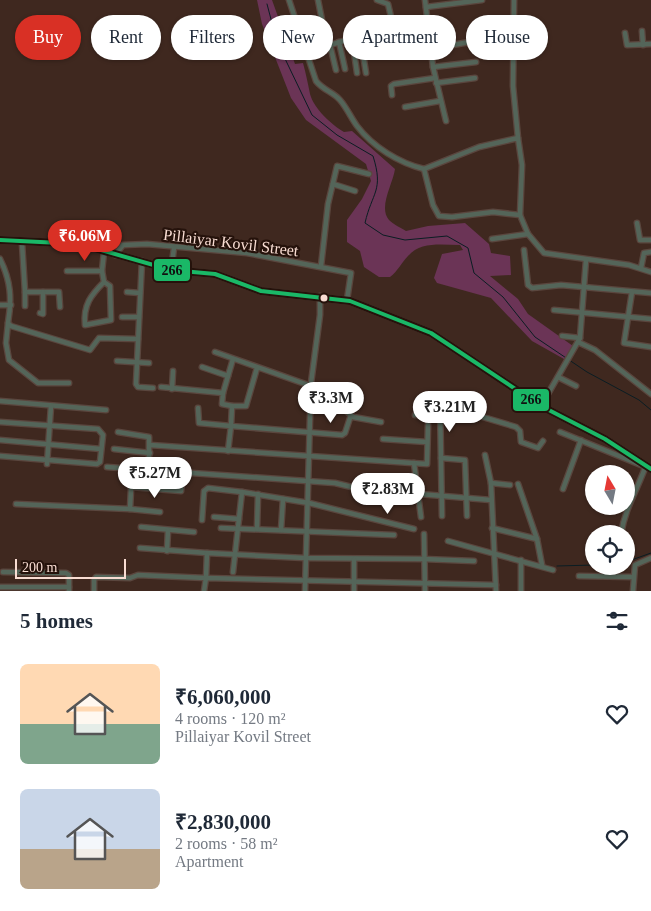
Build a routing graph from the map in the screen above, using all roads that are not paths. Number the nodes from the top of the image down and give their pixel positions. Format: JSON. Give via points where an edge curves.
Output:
{"nodes":[{"id":1,"x":289,"y":0,"type":"edge"},
{"id":2,"x":318,"y":0,"type":"edge"},
{"id":3,"x":377,"y":0,"type":"edge"},
{"id":4,"x":425,"y":0,"type":"edge"},
{"id":5,"x":482,"y":0,"type":"edge"},
{"id":6,"x":514,"y":0,"type":"edge"},
{"id":7,"x":426,"y":7,"type":"junction"},
{"id":8,"x":294,"y":15,"type":"edge"},
{"id":9,"x":321,"y":15,"type":"edge"},
{"id":10,"x":391,"y":15,"type":"edge"},
{"id":11,"x":427,"y":15,"type":"edge"},
{"id":12,"x":642,"y":31,"type":"dead end"},
{"id":13,"x":625,"y":33,"type":"dead end"},
{"id":14,"x":343,"y":41,"type":"edge"},
{"id":15,"x":339,"y":42,"type":"junction"},
{"id":16,"x":333,"y":44,"type":"edge"},
{"id":17,"x":651,"y":44,"type":"edge"},
{"id":18,"x":643,"y":45,"type":"junction"},
{"id":19,"x":333,"y":58,"type":"edge"},
{"id":20,"x":309,"y":60,"type":"edge"},
{"id":21,"x":355,"y":60,"type":"edge"},
{"id":22,"x":364,"y":60,"type":"edge"},
{"id":23,"x":432,"y":60,"type":"edge"},
{"id":24,"x":476,"y":62,"type":"dead end"},
{"id":25,"x":433,"y":67,"type":"junction"},
{"id":26,"x":345,"y":69,"type":"dead end"},
{"id":27,"x":336,"y":70,"type":"dead end"},
{"id":28,"x":357,"y":73,"type":"dead end"},
{"id":29,"x":366,"y":73,"type":"dead end"},
{"id":30,"x":475,"y":78,"type":"dead end"},
{"id":31,"x":436,"y":80,"type":"junction"},
{"id":32,"x":392,"y":95,"type":"dead end"},
{"id":33,"x":440,"y":101,"type":"junction"},
{"id":34,"x":405,"y":107,"type":"dead end"},
{"id":35,"x":446,"y":121,"type":"dead end"},
{"id":36,"x":518,"y":138,"type":"junction"},
{"id":37,"x":424,"y":169,"type":"junction"},
{"id":38,"x":369,"y":174,"type":"dead end"},
{"id":39,"x":333,"y":184,"type":"junction"},
{"id":40,"x":355,"y":191,"type":"dead end"},
{"id":41,"x":520,"y":214,"type":"junction"},
{"id":42,"x":637,"y":223,"type":"dead end"},
{"id":43,"x":528,"y":234,"type":"junction"},
{"id":44,"x":492,"y":239,"type":"dead end"},
{"id":45,"x":0,"y":240,"type":"edge"},
{"id":46,"x":651,"y":240,"type":"edge"},
{"id":47,"x":22,"y":243,"type":"junction"},
{"id":48,"x":174,"y":248,"type":"junction"},
{"id":49,"x":524,"y":250,"type":"dead end"},
{"id":50,"x":104,"y":252,"type":"junction"},
{"id":51,"x":651,"y":252,"type":"edge"},
{"id":52,"x":115,"y":255,"type":"junction"},
{"id":53,"x":0,"y":260,"type":"edge"},
{"id":54,"x":586,"y":260,"type":"junction"},
{"id":55,"x":142,"y":261,"type":"junction"},
{"id":56,"x":320,"y":266,"type":"junction"},
{"id":57,"x":641,"y":268,"type":"junction"},
{"id":58,"x":171,"y":270,"type":"junction"},
{"id":59,"x":67,"y":271,"type":"dead end"},
{"id":60,"x":102,"y":271,"type":"junction"},
{"id":61,"x":651,"y":272,"type":"edge"},
{"id":62,"x":104,"y":282,"type":"junction"},
{"id":63,"x":584,"y":288,"type":"junction"},
{"id":64,"x":25,"y":292,"type":"junction"},
{"id":65,"x":43,"y":292,"type":"junction"},
{"id":66,"x":128,"y":292,"type":"dead end"},
{"id":67,"x":632,"y":292,"type":"junction"},
{"id":68,"x":140,"y":293,"type":"junction"},
{"id":69,"x":651,"y":293,"type":"edge"},
{"id":70,"x":320,"y":296,"type":"junction"},
{"id":71,"x":347,"y":300,"type":"junction"},
{"id":72,"x":0,"y":305,"type":"edge"},
{"id":73,"x":11,"y":305,"type":"junction"},
{"id":74,"x":25,"y":306,"type":"dead end"},
{"id":75,"x":60,"y":307,"type":"dead end"},
{"id":76,"x":554,"y":310,"type":"dead end"},
{"id":77,"x":40,"y":313,"type":"dead end"},
{"id":78,"x":582,"y":313,"type":"junction"},
{"id":79,"x":122,"y":317,"type":"dead end"},
{"id":80,"x":628,"y":317,"type":"junction"},
{"id":81,"x":139,"y":318,"type":"junction"},
{"id":82,"x":651,"y":320,"type":"edge"},
{"id":83,"x":8,"y":323,"type":"junction"},
{"id":84,"x":562,"y":336,"type":"dead end"},
{"id":85,"x":138,"y":339,"type":"junction"},
{"id":86,"x":578,"y":341,"type":"junction"},
{"id":87,"x":651,"y":348,"type":"edge"},
{"id":88,"x":215,"y":352,"type":"dead end"},
{"id":89,"x":233,"y":359,"type":"junction"},
{"id":90,"x":116,"y":361,"type":"dead end"},
{"id":91,"x":137,"y":362,"type":"junction"},
{"id":92,"x":148,"y":363,"type":"dead end"},
{"id":93,"x":202,"y":367,"type":"dead end"},
{"id":94,"x":257,"y":368,"type":"junction"},
{"id":95,"x":173,"y":371,"type":"dead end"},
{"id":96,"x":228,"y":376,"type":"junction"},
{"id":97,"x":558,"y":377,"type":"junction"},
{"id":98,"x":69,"y":383,"type":"dead end"},
{"id":99,"x":310,"y":386,"type":"junction"},
{"id":100,"x":576,"y":386,"type":"dead end"},
{"id":101,"x":161,"y":387,"type":"dead end"},
{"id":102,"x":153,"y":388,"type":"dead end"},
{"id":103,"x":172,"y":389,"type":"junction"},
{"id":104,"x":224,"y":393,"type":"junction"},
{"id":105,"x":651,"y":394,"type":"edge"},
{"id":106,"x":0,"y":402,"type":"edge"},
{"id":107,"x":440,"y":402,"type":"dead end"},
{"id":108,"x":52,"y":406,"type":"junction"},
{"id":109,"x":232,"y":406,"type":"junction"},
{"id":110,"x":541,"y":406,"type":"junction"},
{"id":111,"x":198,"y":408,"type":"dead end"},
{"id":112,"x":310,"y":408,"type":"junction"},
{"id":113,"x":106,"y":410,"type":"dead end"},
{"id":114,"x":440,"y":414,"type":"junction"},
{"id":115,"x":351,"y":415,"type":"junction"},
{"id":116,"x":416,"y":415,"type":"dead end"},
{"id":117,"x":0,"y":422,"type":"edge"},
{"id":118,"x":381,"y":422,"type":"dead end"},
{"id":119,"x":428,"y":425,"type":"dead end"},
{"id":120,"x":50,"y":426,"type":"junction"},
{"id":121,"x":231,"y":426,"type":"junction"},
{"id":122,"x":0,"y":428,"type":"edge"},
{"id":123,"x":118,"y":432,"type":"dead end"},
{"id":124,"x":310,"y":432,"type":"junction"},
{"id":125,"x":560,"y":432,"type":"dead end"},
{"id":126,"x":383,"y":439,"type":"dead end"},
{"id":127,"x":0,"y":440,"type":"edge"},
{"id":128,"x":581,"y":440,"type":"junction"},
{"id":129,"x":543,"y":441,"type":"dead end"},
{"id":130,"x":427,"y":442,"type":"junction"},
{"id":131,"x":49,"y":444,"type":"junction"},
{"id":132,"x":150,"y":445,"type":"junction"},
{"id":133,"x":101,"y":449,"type":"junction"},
{"id":134,"x":114,"y":449,"type":"dead end"},
{"id":135,"x":228,"y":451,"type":"junction"},
{"id":136,"x":150,"y":454,"type":"junction"},
{"id":137,"x":486,"y":455,"type":"dead end"},
{"id":138,"x":0,"y":456,"type":"edge"},
{"id":139,"x":310,"y":457,"type":"junction"},
{"id":140,"x":441,"y":458,"type":"junction"},
{"id":141,"x":48,"y":462,"type":"junction"},
{"id":142,"x":414,"y":463,"type":"junction"},
{"id":143,"x":648,"y":466,"type":"edge"},
{"id":144,"x":107,"y":467,"type":"dead end"},
{"id":145,"x":132,"y":469,"type":"junction"},
{"id":146,"x":150,"y":470,"type":"junction"},
{"id":147,"x":183,"y":472,"type":"junction"},
{"id":148,"x":309,"y":481,"type":"junction"},
{"id":149,"x":491,"y":483,"type":"junction"},
{"id":150,"x":518,"y":484,"type":"dead end"},
{"id":151,"x":510,"y":485,"type":"dead end"},
{"id":152,"x":131,"y":487,"type":"junction"},
{"id":153,"x":562,"y":489,"type":"dead end"},
{"id":154,"x":242,"y":492,"type":"junction"},
{"id":155,"x":418,"y":493,"type":"junction"},
{"id":156,"x":258,"y":494,"type":"junction"},
{"id":157,"x":440,"y":494,"type":"junction"},
{"id":158,"x":466,"y":497,"type":"junction"},
{"id":159,"x":283,"y":499,"type":"junction"},
{"id":160,"x":491,"y":500,"type":"junction"},
{"id":161,"x":16,"y":504,"type":"dead end"},
{"id":162,"x":309,"y":504,"type":"junction"},
{"id":163,"x":130,"y":509,"type":"junction"},
{"id":164,"x":160,"y":512,"type":"dead end"},
{"id":165,"x":442,"y":516,"type":"dead end"},
{"id":166,"x":466,"y":516,"type":"dead end"},
{"id":167,"x":214,"y":517,"type":"dead end"},
{"id":168,"x":421,"y":517,"type":"dead end"},
{"id":169,"x":239,"y":519,"type":"junction"},
{"id":170,"x":202,"y":520,"type":"dead end"},
{"id":171,"x":623,"y":525,"type":"edge"},
{"id":172,"x":141,"y":527,"type":"dead end"},
{"id":173,"x":221,"y":528,"type":"dead end"},
{"id":174,"x":238,"y":528,"type":"junction"},
{"id":175,"x":492,"y":528,"type":"junction"},
{"id":176,"x":257,"y":529,"type":"junction"},
{"id":177,"x":414,"y":529,"type":"dead end"},
{"id":178,"x":168,"y":530,"type":"junction"},
{"id":179,"x":281,"y":530,"type":"junction"},
{"id":180,"x":307,"y":531,"type":"junction"},
{"id":181,"x":194,"y":532,"type":"dead end"},
{"id":182,"x":424,"y":534,"type":"dead end"},
{"id":183,"x":394,"y":535,"type":"dead end"},
{"id":184,"x":537,"y":539,"type":"junction"},
{"id":185,"x":448,"y":542,"type":"dead end"},
{"id":186,"x":140,"y":548,"type":"dead end"},
{"id":187,"x":167,"y":551,"type":"junction"},
{"id":188,"x":208,"y":553,"type":"junction"},
{"id":189,"x":494,"y":553,"type":"junction"},
{"id":190,"x":234,"y":554,"type":"junction"},
{"id":191,"x":305,"y":558,"type":"junction"},
{"id":192,"x":354,"y":558,"type":"junction"},
{"id":193,"x":424,"y":558,"type":"junction"},
{"id":194,"x":651,"y":558,"type":"edge"},
{"id":195,"x":521,"y":560,"type":"junction"},
{"id":196,"x":474,"y":561,"type":"dead end"},
{"id":197,"x":542,"y":565,"type":"junction"},
{"id":198,"x":553,"y":570,"type":"dead end"},
{"id":199,"x":3,"y":572,"type":"dead end"},
{"id":200,"x":233,"y":572,"type":"dead end"},
{"id":201,"x":579,"y":576,"type":"dead end"},
{"id":202,"x":206,"y":578,"type":"junction"},
{"id":203,"x":633,"y":578,"type":"junction"},
{"id":204,"x":305,"y":581,"type":"junction"},
{"id":205,"x":354,"y":583,"type":"junction"},
{"id":206,"x":425,"y":585,"type":"junction"},
{"id":207,"x":0,"y":587,"type":"edge"},
{"id":208,"x":496,"y":588,"type":"edge"},
{"id":209,"x":69,"y":589,"type":"edge"},
{"id":210,"x":94,"y":591,"type":"edge"},
{"id":211,"x":204,"y":591,"type":"edge"},
{"id":212,"x":305,"y":591,"type":"edge"},
{"id":213,"x":354,"y":591,"type":"edge"},
{"id":214,"x":425,"y":591,"type":"edge"},
{"id":215,"x":521,"y":591,"type":"edge"},
{"id":216,"x":633,"y":591,"type":"edge"}],
"edges":[{"from":1,"to":8,"type":"street"},
{"from":2,"to":9,"type":"street"},
{"from":3,"to":10,"type":"street","via":[[388,4]]},
{"from":4,"to":7,"type":"street"},
{"from":5,"to":7,"type":"street"},
{"from":6,"to":36,"type":"street","via":[[513,86]]},
{"from":7,"to":11,"type":"street"},
{"from":12,"to":18,"type":"street"},
{"from":13,"to":18,"type":"street","via":[[628,45]]},
{"from":14,"to":15,"type":"street"},
{"from":15,"to":16,"type":"street"},
{"from":15,"to":26,"type":"street"},
{"from":17,"to":18,"type":"street"},
{"from":19,"to":27,"type":"street"},
{"from":20,"to":37,"type":"street","via":[[316,81],[338,98],[365,135],[396,160]]},
{"from":21,"to":28,"type":"street"},
{"from":22,"to":29,"type":"street"},
{"from":23,"to":25,"type":"street"},
{"from":24,"to":25,"type":"street"},
{"from":25,"to":31,"type":"street"},
{"from":30,"to":31,"type":"street"},
{"from":31,"to":32,"type":"street","via":[[394,84],[390,86]]},
{"from":31,"to":33,"type":"street"},
{"from":33,"to":34,"type":"street"},
{"from":33,"to":35,"type":"street"},
{"from":36,"to":37,"type":"street","via":[[479,147]]},
{"from":36,"to":41,"type":"street","via":[[522,165]]},
{"from":37,"to":41,"type":"street","via":[[439,216],[493,212]]},
{"from":38,"to":39,"type":"street","via":[[339,165]]},
{"from":39,"to":40,"type":"street"},
{"from":39,"to":56,"type":"street"},
{"from":41,"to":43,"type":"street"},
{"from":42,"to":46,"type":"street","via":[[640,240]]},
{"from":43,"to":44,"type":"street"},
{"from":43,"to":54,"type":"street","via":[[544,254]]},
{"from":45,"to":47,"type":"main road"},
{"from":47,"to":50,"type":"main road","via":[[80,244]]},
{"from":47,"to":64,"type":"street"},
{"from":48,"to":52,"type":"street","name":"Pillaiyar Kovil Street","via":[[123,245]]},
{"from":48,"to":56,"type":"street","name":"Pillaiyar Kovil Street","via":[[247,253]]},
{"from":48,"to":58,"type":"street"},
{"from":49,"to":63,"type":"street","via":[[530,287],[561,285]]},
{"from":50,"to":52,"type":"main road"},
{"from":50,"to":60,"type":"street"},
{"from":51,"to":57,"type":"street","via":[[644,253]]},
{"from":52,"to":55,"type":"main road"},
{"from":53,"to":73,"type":"street","via":[[9,281]]},
{"from":54,"to":57,"type":"street"},
{"from":54,"to":63,"type":"street"},
{"from":55,"to":58,"type":"main road"},
{"from":55,"to":68,"type":"street"},
{"from":56,"to":71,"type":"street","name":"Pillaiyar Kovil Street","via":[[351,273]]},
{"from":57,"to":61,"type":"street"},
{"from":58,"to":70,"type":"main road","via":[[215,274],[261,291]]},
{"from":59,"to":60,"type":"street"},
{"from":60,"to":62,"type":"street"},
{"from":62,"to":62,"type":"street","via":[[90,295],[84,314],[85,325],[111,320],[110,286]]},
{"from":63,"to":67,"type":"street"},
{"from":63,"to":78,"type":"street"},
{"from":64,"to":65,"type":"street"},
{"from":64,"to":74,"type":"street"},
{"from":65,"to":75,"type":"street","via":[[60,293]]},
{"from":65,"to":77,"type":"street","via":[[43,314]]},
{"from":66,"to":68,"type":"street"},
{"from":67,"to":69,"type":"street"},
{"from":67,"to":80,"type":"street"},
{"from":68,"to":81,"type":"street"},
{"from":70,"to":71,"type":"main road"},
{"from":70,"to":99,"type":"street"},
{"from":71,"to":110,"type":"main road","via":[[431,333]]},
{"from":72,"to":73,"type":"street"},
{"from":73,"to":83,"type":"street"},
{"from":76,"to":78,"type":"street"},
{"from":78,"to":80,"type":"street"},
{"from":78,"to":86,"type":"street"},
{"from":79,"to":81,"type":"street"},
{"from":80,"to":82,"type":"street"},
{"from":80,"to":87,"type":"street","via":[[624,344]]},
{"from":81,"to":85,"type":"street"},
{"from":83,"to":85,"type":"street","via":[[90,350],[99,338]]},
{"from":83,"to":98,"type":"street","via":[[6,348],[9,360],[38,383]]},
{"from":84,"to":86,"type":"street"},
{"from":85,"to":91,"type":"street"},
{"from":86,"to":97,"type":"street"},
{"from":86,"to":105,"type":"street","via":[[595,350]]},
{"from":88,"to":89,"type":"street"},
{"from":89,"to":94,"type":"street"},
{"from":89,"to":96,"type":"street"},
{"from":90,"to":91,"type":"street"},
{"from":91,"to":92,"type":"street"},
{"from":91,"to":102,"type":"street","via":[[138,387]]},
{"from":93,"to":96,"type":"street"},
{"from":94,"to":99,"type":"street"},
{"from":94,"to":109,"type":"street","via":[[246,406]]},
{"from":95,"to":103,"type":"street"},
{"from":96,"to":104,"type":"street"},
{"from":97,"to":100,"type":"street"},
{"from":97,"to":110,"type":"street"},
{"from":99,"to":112,"type":"street"},
{"from":101,"to":103,"type":"street"},
{"from":103,"to":104,"type":"street"},
{"from":104,"to":109,"type":"street","via":[[222,404]]},
{"from":106,"to":108,"type":"street"},
{"from":107,"to":114,"type":"street"},
{"from":108,"to":113,"type":"street"},
{"from":108,"to":120,"type":"street"},
{"from":109,"to":121,"type":"street"},
{"from":110,"to":143,"type":"main road","via":[[605,438]]},
{"from":111,"to":121,"type":"street","via":[[199,423]]},
{"from":112,"to":115,"type":"street","via":[[345,410]]},
{"from":112,"to":124,"type":"street"},
{"from":114,"to":116,"type":"street"},
{"from":114,"to":129,"type":"street","via":[[470,413],[516,427],[520,431],[521,442],[541,448]]},
{"from":114,"to":140,"type":"street"},
{"from":115,"to":118,"type":"street"},
{"from":115,"to":124,"type":"street","via":[[343,434]]},
{"from":117,"to":120,"type":"street"},
{"from":117,"to":122,"type":"street"},
{"from":119,"to":130,"type":"street"},
{"from":120,"to":131,"type":"street"},
{"from":120,"to":133,"type":"street","via":[[100,430],[103,434]]},
{"from":121,"to":124,"type":"street"},
{"from":121,"to":135,"type":"street"},
{"from":123,"to":132,"type":"street","via":[[146,435]]},
{"from":124,"to":139,"type":"street"},
{"from":125,"to":128,"type":"street"},
{"from":126,"to":130,"type":"street"},
{"from":127,"to":131,"type":"street"},
{"from":128,"to":143,"type":"street"},
{"from":128,"to":153,"type":"street"},
{"from":130,"to":142,"type":"street","via":[[426,464]]},
{"from":131,"to":133,"type":"street"},
{"from":131,"to":141,"type":"street"},
{"from":132,"to":135,"type":"street"},
{"from":132,"to":136,"type":"street"},
{"from":133,"to":141,"type":"street","via":[[97,464]]},
{"from":134,"to":136,"type":"street"},
{"from":135,"to":139,"type":"street"},
{"from":136,"to":146,"type":"street"},
{"from":137,"to":149,"type":"street"},
{"from":138,"to":141,"type":"street"},
{"from":139,"to":142,"type":"street"},
{"from":139,"to":148,"type":"street"},
{"from":140,"to":157,"type":"street"},
{"from":140,"to":158,"type":"street","via":[[465,460]]},
{"from":142,"to":155,"type":"street"},
{"from":143,"to":171,"type":"street","via":[[626,510]]},
{"from":144,"to":145,"type":"street"},
{"from":145,"to":146,"type":"street"},
{"from":145,"to":152,"type":"street"},
{"from":146,"to":147,"type":"street"},
{"from":147,"to":148,"type":"street"},
{"from":147,"to":152,"type":"street","via":[[181,491]]},
{"from":148,"to":155,"type":"street"},
{"from":148,"to":162,"type":"street"},
{"from":149,"to":151,"type":"street"},
{"from":149,"to":160,"type":"street"},
{"from":150,"to":184,"type":"street"},
{"from":152,"to":163,"type":"street"},
{"from":154,"to":156,"type":"street"},
{"from":154,"to":169,"type":"street"},
{"from":154,"to":170,"type":"street","via":[[205,489]]},
{"from":155,"to":157,"type":"street"},
{"from":155,"to":168,"type":"street"},
{"from":156,"to":159,"type":"street"},
{"from":156,"to":176,"type":"street"},
{"from":157,"to":158,"type":"street"},
{"from":157,"to":165,"type":"street"},
{"from":158,"to":160,"type":"street"},
{"from":158,"to":166,"type":"street"},
{"from":159,"to":162,"type":"street"},
{"from":159,"to":179,"type":"street"},
{"from":160,"to":175,"type":"street"},
{"from":161,"to":163,"type":"street"},
{"from":162,"to":177,"type":"street"},
{"from":162,"to":180,"type":"street"},
{"from":163,"to":164,"type":"street"},
{"from":167,"to":169,"type":"street"},
{"from":169,"to":174,"type":"street"},
{"from":172,"to":178,"type":"street"},
{"from":173,"to":174,"type":"street"},
{"from":174,"to":176,"type":"street"},
{"from":174,"to":190,"type":"street"},
{"from":175,"to":184,"type":"street"},
{"from":175,"to":189,"type":"street"},
{"from":176,"to":179,"type":"street"},
{"from":178,"to":181,"type":"street"},
{"from":178,"to":187,"type":"street"},
{"from":179,"to":180,"type":"street"},
{"from":180,"to":183,"type":"street"},
{"from":180,"to":191,"type":"street"},
{"from":182,"to":193,"type":"street"},
{"from":184,"to":197,"type":"street"},
{"from":185,"to":189,"type":"street"},
{"from":186,"to":187,"type":"street"},
{"from":187,"to":188,"type":"street"},
{"from":188,"to":190,"type":"street"},
{"from":188,"to":202,"type":"street"},
{"from":189,"to":195,"type":"street"},
{"from":189,"to":208,"type":"street"},
{"from":190,"to":191,"type":"street"},
{"from":190,"to":200,"type":"street"},
{"from":191,"to":192,"type":"street"},
{"from":191,"to":204,"type":"street"},
{"from":192,"to":193,"type":"street"},
{"from":192,"to":205,"type":"street"},
{"from":193,"to":196,"type":"street"},
{"from":193,"to":206,"type":"street"},
{"from":194,"to":203,"type":"street","via":[[634,565]]},
{"from":195,"to":197,"type":"street"},
{"from":195,"to":215,"type":"street"},
{"from":197,"to":198,"type":"street"},
{"from":199,"to":209,"type":"street","via":[[66,573]]},
{"from":201,"to":203,"type":"street"},
{"from":202,"to":204,"type":"street"},
{"from":202,"to":210,"type":"street","via":[[138,575],[96,578]]},
{"from":202,"to":211,"type":"street"},
{"from":203,"to":216,"type":"street"},
{"from":204,"to":205,"type":"street"},
{"from":204,"to":212,"type":"street"},
{"from":205,"to":206,"type":"street"},
{"from":205,"to":213,"type":"street"},
{"from":206,"to":208,"type":"street"},
{"from":206,"to":214,"type":"street"},
{"from":207,"to":209,"type":"street"}]}
